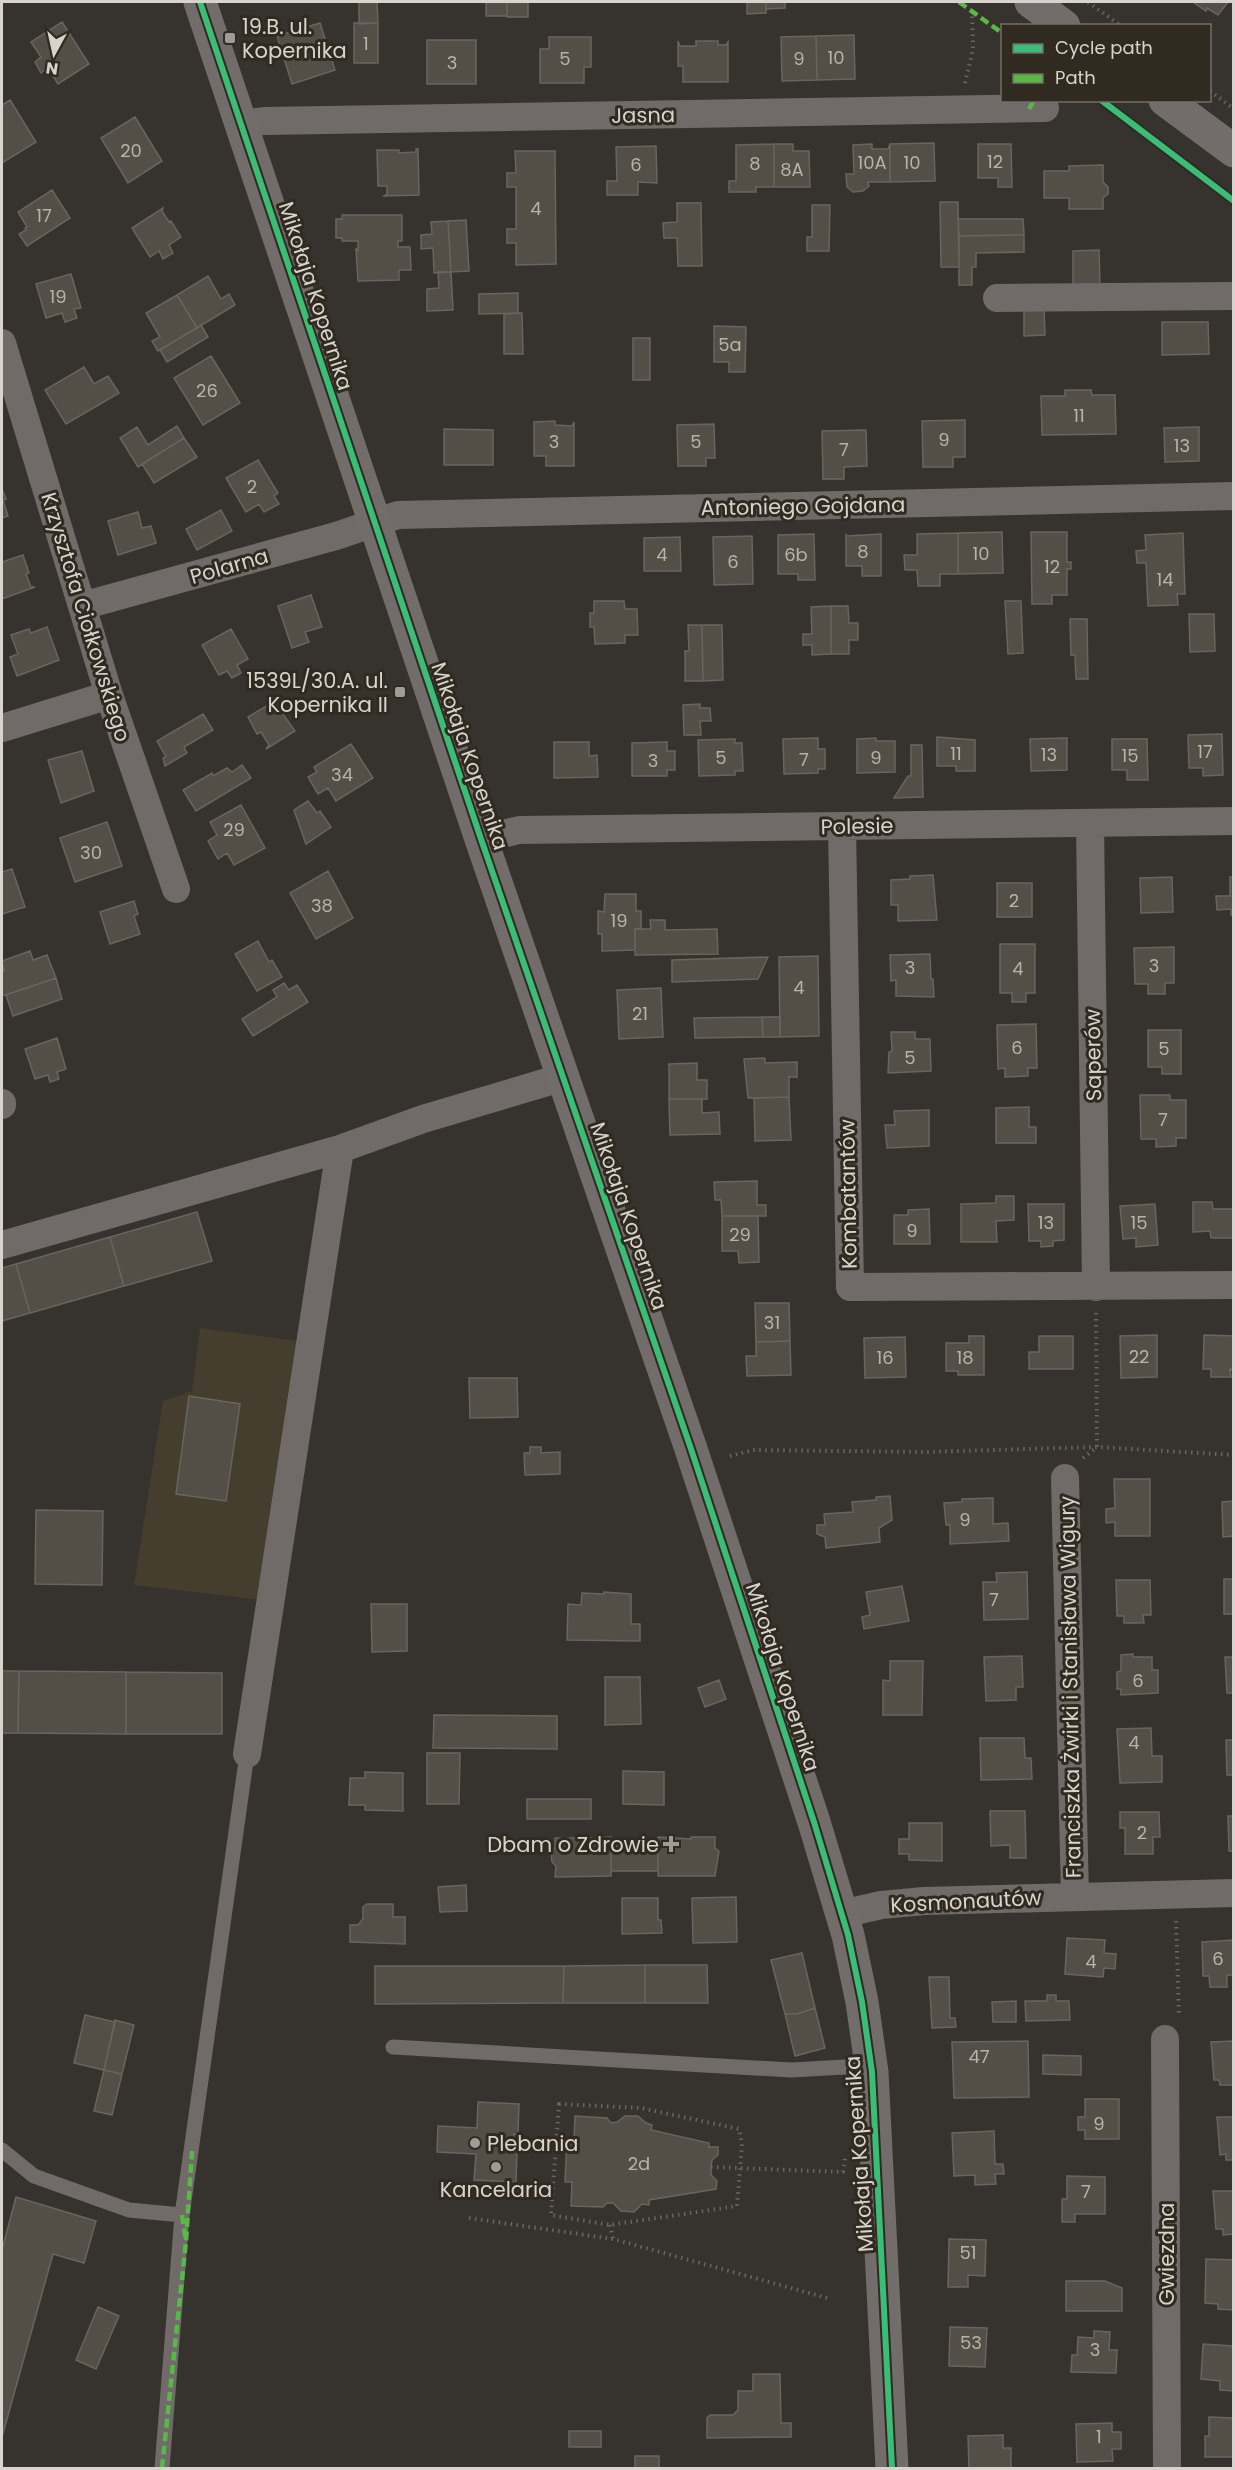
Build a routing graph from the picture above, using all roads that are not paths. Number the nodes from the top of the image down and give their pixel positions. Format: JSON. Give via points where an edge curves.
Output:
{"nodes":[{"id":1,"x":200,"y":2,"type":"edge"},
{"id":2,"x":1031,"y":2,"type":"edge"},
{"id":3,"x":1061,"y":24,"type":"edge"},
{"id":4,"x":1169,"y":102,"type":"edge"},
{"id":5,"x":1045,"y":108,"type":"dead end"},
{"id":6,"x":242,"y":124,"type":"junction"},
{"id":7,"x":1233,"y":151,"type":"edge"},
{"id":8,"x":1233,"y":296,"type":"edge"},
{"id":9,"x":997,"y":298,"type":"dead end"},
{"id":10,"x":2,"y":343,"type":"edge"},
{"id":11,"x":1233,"y":496,"type":"edge"},
{"id":12,"x":374,"y":522,"type":"junction"},
{"id":13,"x":82,"y":606,"type":"junction"},
{"id":14,"x":109,"y":695,"type":"junction"},
{"id":15,"x":2,"y":728,"type":"edge"},
{"id":16,"x":1233,"y":821,"type":"edge"},
{"id":17,"x":1090,"y":823,"type":"junction"},
{"id":18,"x":842,"y":826,"type":"junction"},
{"id":19,"x":481,"y":839,"type":"junction"},
{"id":20,"x":176,"y":889,"type":"dead end"},
{"id":21,"x":564,"y":1077,"type":"junction"},
{"id":22,"x":340,"y":1149,"type":"junction"},
{"id":23,"x":2,"y":1245,"type":"edge"},
{"id":24,"x":1233,"y":1285,"type":"edge"},
{"id":25,"x":1096,"y":1287,"type":"junction"},
{"id":26,"x":1065,"y":1478,"type":"dead end"},
{"id":27,"x":247,"y":1754,"type":"joint"},
{"id":28,"x":1233,"y":1893,"type":"edge"},
{"id":29,"x":1074,"y":1896,"type":"junction"},
{"id":30,"x":842,"y":1914,"type":"junction"},
{"id":31,"x":1165,"y":2039,"type":"road end"},
{"id":32,"x":393,"y":2047,"type":"dead end"},
{"id":33,"x":872,"y":2072,"type":"junction"},
{"id":34,"x":2,"y":2150,"type":"edge"},
{"id":35,"x":182,"y":2215,"type":"junction"},
{"id":36,"x":162,"y":2469,"type":"edge"},
{"id":37,"x":892,"y":2469,"type":"edge"},
{"id":38,"x":1167,"y":2469,"type":"edge"}],
"edges":[{"from":1,"to":6,"type":"street","name":"Mikołaja Kopernika"},
{"from":2,"to":3,"type":"street"},
{"from":4,"to":7,"type":"street"},
{"from":5,"to":6,"type":"street","name":"Jasna"},
{"from":6,"to":12,"type":"street","name":"Mikołaja Kopernika"},
{"from":8,"to":9,"type":"street"},
{"from":10,"to":13,"type":"street","name":"Krzysztofa Ciołkowskiego"},
{"from":11,"to":12,"type":"street","name":"Antoniego Gojdana","via":[[398,515]]},
{"from":12,"to":13,"type":"street","name":"Polarna"},
{"from":12,"to":19,"type":"street","name":"Mikołaja Kopernika"},
{"from":13,"to":14,"type":"street","name":"Krzysztofa Ciołkowskiego"},
{"from":14,"to":15,"type":"street"},
{"from":14,"to":20,"type":"street","name":"Krzysztofa Ciołkowskiego"},
{"from":16,"to":17,"type":"street","name":"Polesie"},
{"from":17,"to":18,"type":"street","name":"Polesie"},
{"from":17,"to":25,"type":"street","name":"Saperów"},
{"from":18,"to":19,"type":"street","name":"Polesie","via":[[519,830]]},
{"from":18,"to":25,"type":"street","name":"Kombatantów","via":[[850,1287]]},
{"from":19,"to":21,"type":"street","name":"Mikołaja Kopernika"},
{"from":21,"to":22,"type":"street","via":[[423,1119]]},
{"from":21,"to":30,"type":"street","name":"Mikołaja Kopernika","via":[[690,1446]]},
{"from":22,"to":23,"type":"street"},
{"from":22,"to":27,"type":"street"},
{"from":24,"to":25,"type":"street","name":"Kombatantów"},
{"from":26,"to":29,"type":"street","name":"Franciszka Żwirki i Stanisława Wigury"},
{"from":27,"to":35,"type":"lane"},
{"from":28,"to":29,"type":"street","name":"Kosmonautów"},
{"from":29,"to":30,"type":"street","name":"Kosmonautów","via":[[924,1901]]},
{"from":30,"to":33,"type":"street","name":"Mikołaja Kopernika","via":[[861,1993]]},
{"from":31,"to":38,"type":"street","name":"Gwiezdna"},
{"from":32,"to":33,"type":"lane","via":[[791,2070],[845,2067]]},
{"from":33,"to":37,"type":"street","name":"Mikołaja Kopernika"},
{"from":34,"to":35,"type":"lane","via":[[34,2176],[129,2210]]},
{"from":35,"to":36,"type":"lane"}]}
